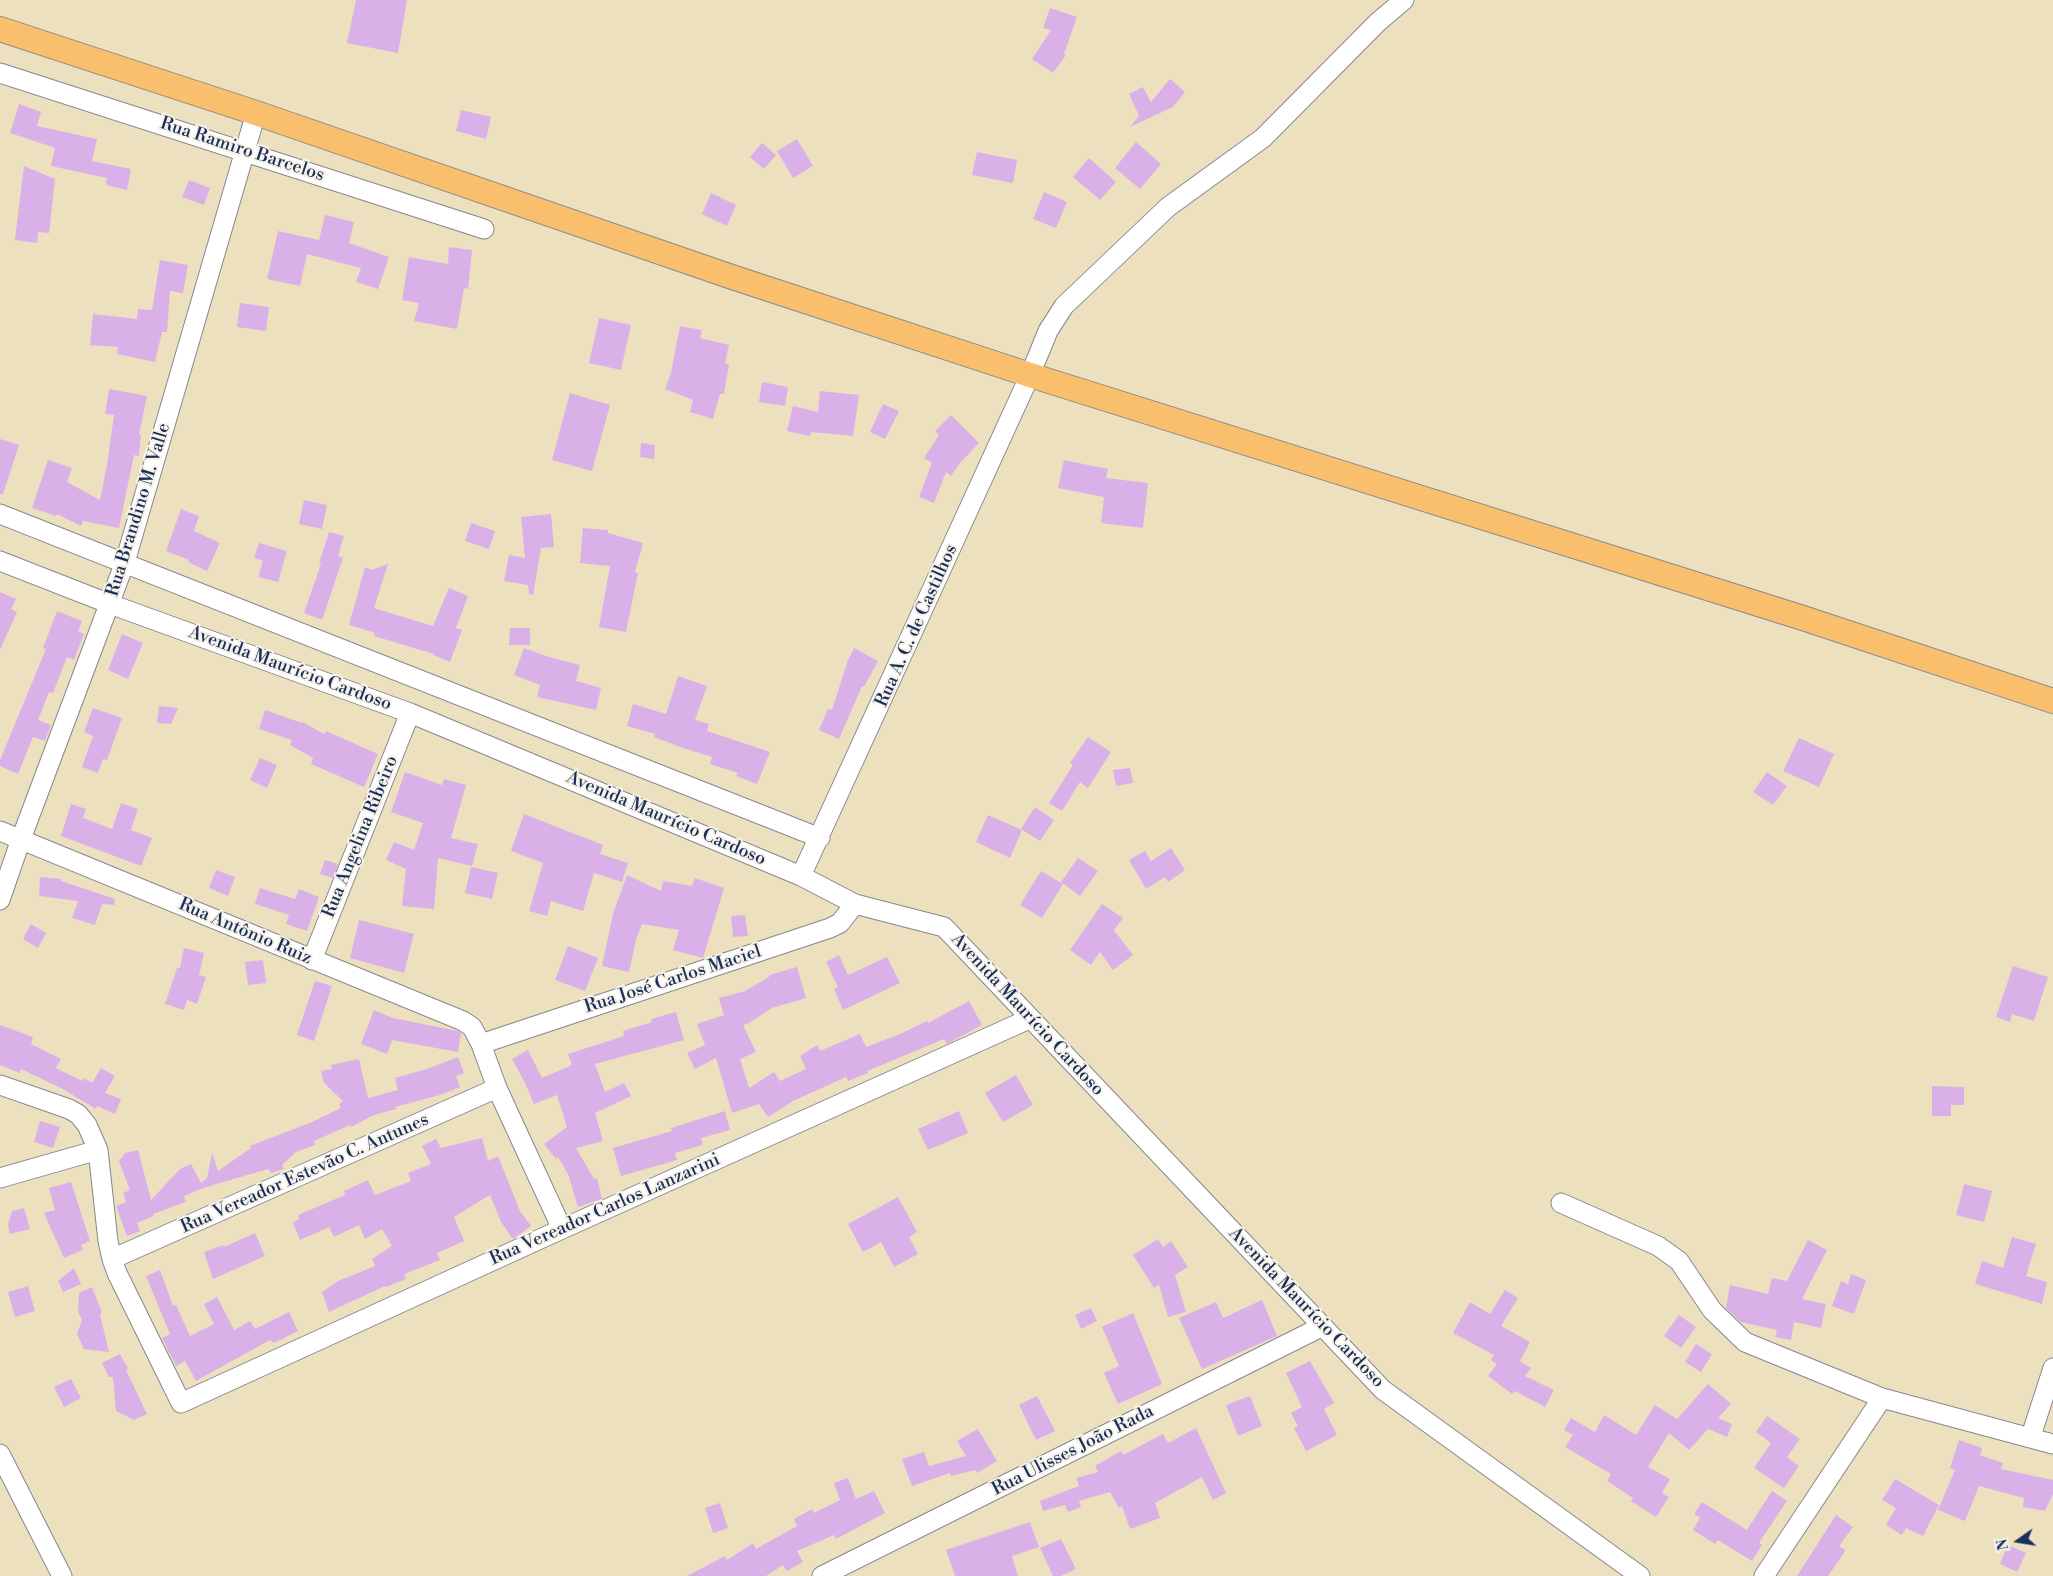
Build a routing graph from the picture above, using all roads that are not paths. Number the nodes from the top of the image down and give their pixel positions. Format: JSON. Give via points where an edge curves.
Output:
{"nodes":[{"id":1,"x":1404,"y":0,"type":"edge"},
{"id":2,"x":0,"y":30,"type":"edge"},
{"id":3,"x":0,"y":73,"type":"edge"},
{"id":4,"x":256,"y":113,"type":"junction"},
{"id":5,"x":245,"y":151,"type":"junction"},
{"id":6,"x":484,"y":228,"type":"dead end"},
{"id":7,"x":1030,"y":375,"type":"junction"},
{"id":8,"x":0,"y":514,"type":"edge"},
{"id":9,"x":0,"y":561,"type":"edge"},
{"id":10,"x":125,"y":562,"type":"junction"},
{"id":11,"x":110,"y":604,"type":"junction"},
{"id":12,"x":2053,"y":701,"type":"edge"},
{"id":13,"x":410,"y":713,"type":"junction"},
{"id":14,"x":0,"y":831,"type":"edge"},
{"id":15,"x":820,"y":838,"type":"junction"},
{"id":16,"x":21,"y":839,"type":"junction"},
{"id":17,"x":801,"y":876,"type":"junction"},
{"id":18,"x":0,"y":900,"type":"edge"},
{"id":19,"x":855,"y":904,"type":"junction"},
{"id":20,"x":312,"y":960,"type":"junction"},
{"id":21,"x":1029,"y":1019,"type":"junction"},
{"id":22,"x":481,"y":1044,"type":"junction"},
{"id":23,"x":0,"y":1086,"type":"edge"},
{"id":24,"x":498,"y":1088,"type":"junction"},
{"id":25,"x":98,"y":1150,"type":"junction"},
{"id":26,"x":0,"y":1178,"type":"edge"},
{"id":27,"x":1561,"y":1203,"type":"dead end"},
{"id":28,"x":562,"y":1229,"type":"junction"},
{"id":29,"x":112,"y":1259,"type":"junction"},
{"id":30,"x":1323,"y":1326,"type":"junction"},
{"id":31,"x":2053,"y":1368,"type":"edge"},
{"id":32,"x":1882,"y":1398,"type":"junction"},
{"id":33,"x":2031,"y":1436,"type":"junction"},
{"id":34,"x":2053,"y":1444,"type":"edge"},
{"id":35,"x":0,"y":1454,"type":"edge"},
{"id":36,"x":62,"y":1576,"type":"edge"},
{"id":37,"x":822,"y":1576,"type":"edge"},
{"id":38,"x":1640,"y":1576,"type":"edge"},
{"id":39,"x":1764,"y":1576,"type":"edge"}],
"edges":[{"from":1,"to":7,"type":"street","name":"Rua A. C. de Castilhos","via":[[1378,22],[1264,138],[1168,207],[1064,306],[1048,330]]},
{"from":2,"to":4,"type":"main road"},
{"from":3,"to":5,"type":"street","name":"Rua Ramiro Barcelos"},
{"from":4,"to":5,"type":"street","name":"Rua Brandino M. Valle"},
{"from":4,"to":7,"type":"main road","via":[[732,277]]},
{"from":5,"to":6,"type":"street","name":"Rua Ramiro Barcelos"},
{"from":5,"to":10,"type":"street","name":"Rua Brandino M. Valle"},
{"from":7,"to":12,"type":"main road","via":[[1803,618]]},
{"from":7,"to":15,"type":"street","name":"Rua A. C. de Castilhos"},
{"from":8,"to":10,"type":"street","name":"Avenida Maurício Cardoso"},
{"from":9,"to":11,"type":"street","name":"Avenida Maurício Cardoso"},
{"from":10,"to":11,"type":"street","name":"Rua Brandino M. Valle"},
{"from":10,"to":15,"type":"street","name":"Avenida Maurício Cardoso"},
{"from":11,"to":13,"type":"street","name":"Avenida Maurício Cardoso"},
{"from":11,"to":16,"type":"street","name":"Rua Brandino M. Valle"},
{"from":13,"to":17,"type":"street","name":"Avenida Maurício Cardoso"},
{"from":13,"to":20,"type":"street","name":"Rua Angelina Ribeiro"},
{"from":14,"to":16,"type":"street","name":"Rua Antônio Ruiz"},
{"from":15,"to":17,"type":"street","name":"Rua A. C. de Castilhos"},
{"from":16,"to":18,"type":"street","name":"Rua Brandino M. Valle"},
{"from":16,"to":20,"type":"street","name":"Rua Antônio Ruiz"},
{"from":17,"to":19,"type":"street","name":"Avenida Maurício Cardoso"},
{"from":19,"to":21,"type":"street","name":"Avenida Maurício Cardoso","via":[[944,927]]},
{"from":19,"to":22,"type":"street","name":"Rua José Carlos Maciel","via":[[840,923],[830,928]]},
{"from":20,"to":22,"type":"street","name":"Rua Antônio Ruiz","via":[[463,1021],[472,1027]]},
{"from":21,"to":28,"type":"street","name":"Rua Vereador Carlos Lanzarini"},
{"from":21,"to":30,"type":"street","name":"Avenida Maurício Cardoso"},
{"from":22,"to":24,"type":"street","name":"Rua Antônio Ruiz"},
{"from":23,"to":25,"type":"street","via":[[78,1114],[87,1125]]},
{"from":24,"to":28,"type":"street","name":"Rua Antônio Ruiz"},
{"from":24,"to":29,"type":"street","name":"Rua Vereador Estevão C. Antunes"},
{"from":25,"to":26,"type":"street"},
{"from":25,"to":29,"type":"street"},
{"from":27,"to":32,"type":"street","via":[[1658,1246],[1674,1258],[1692,1278],[1712,1310],[1745,1342]]},
{"from":28,"to":29,"type":"street","name":"Rua Vereador Carlos Lanzarini","via":[[182,1403]]},
{"from":30,"to":37,"type":"street","name":"Rua Ulisses João Rada"},
{"from":30,"to":38,"type":"street","name":"Avenida Maurício Cardoso","via":[[1383,1390]]},
{"from":31,"to":33,"type":"street"},
{"from":32,"to":33,"type":"street"},
{"from":32,"to":39,"type":"street"},
{"from":33,"to":34,"type":"street"},
{"from":35,"to":36,"type":"street"}]}
